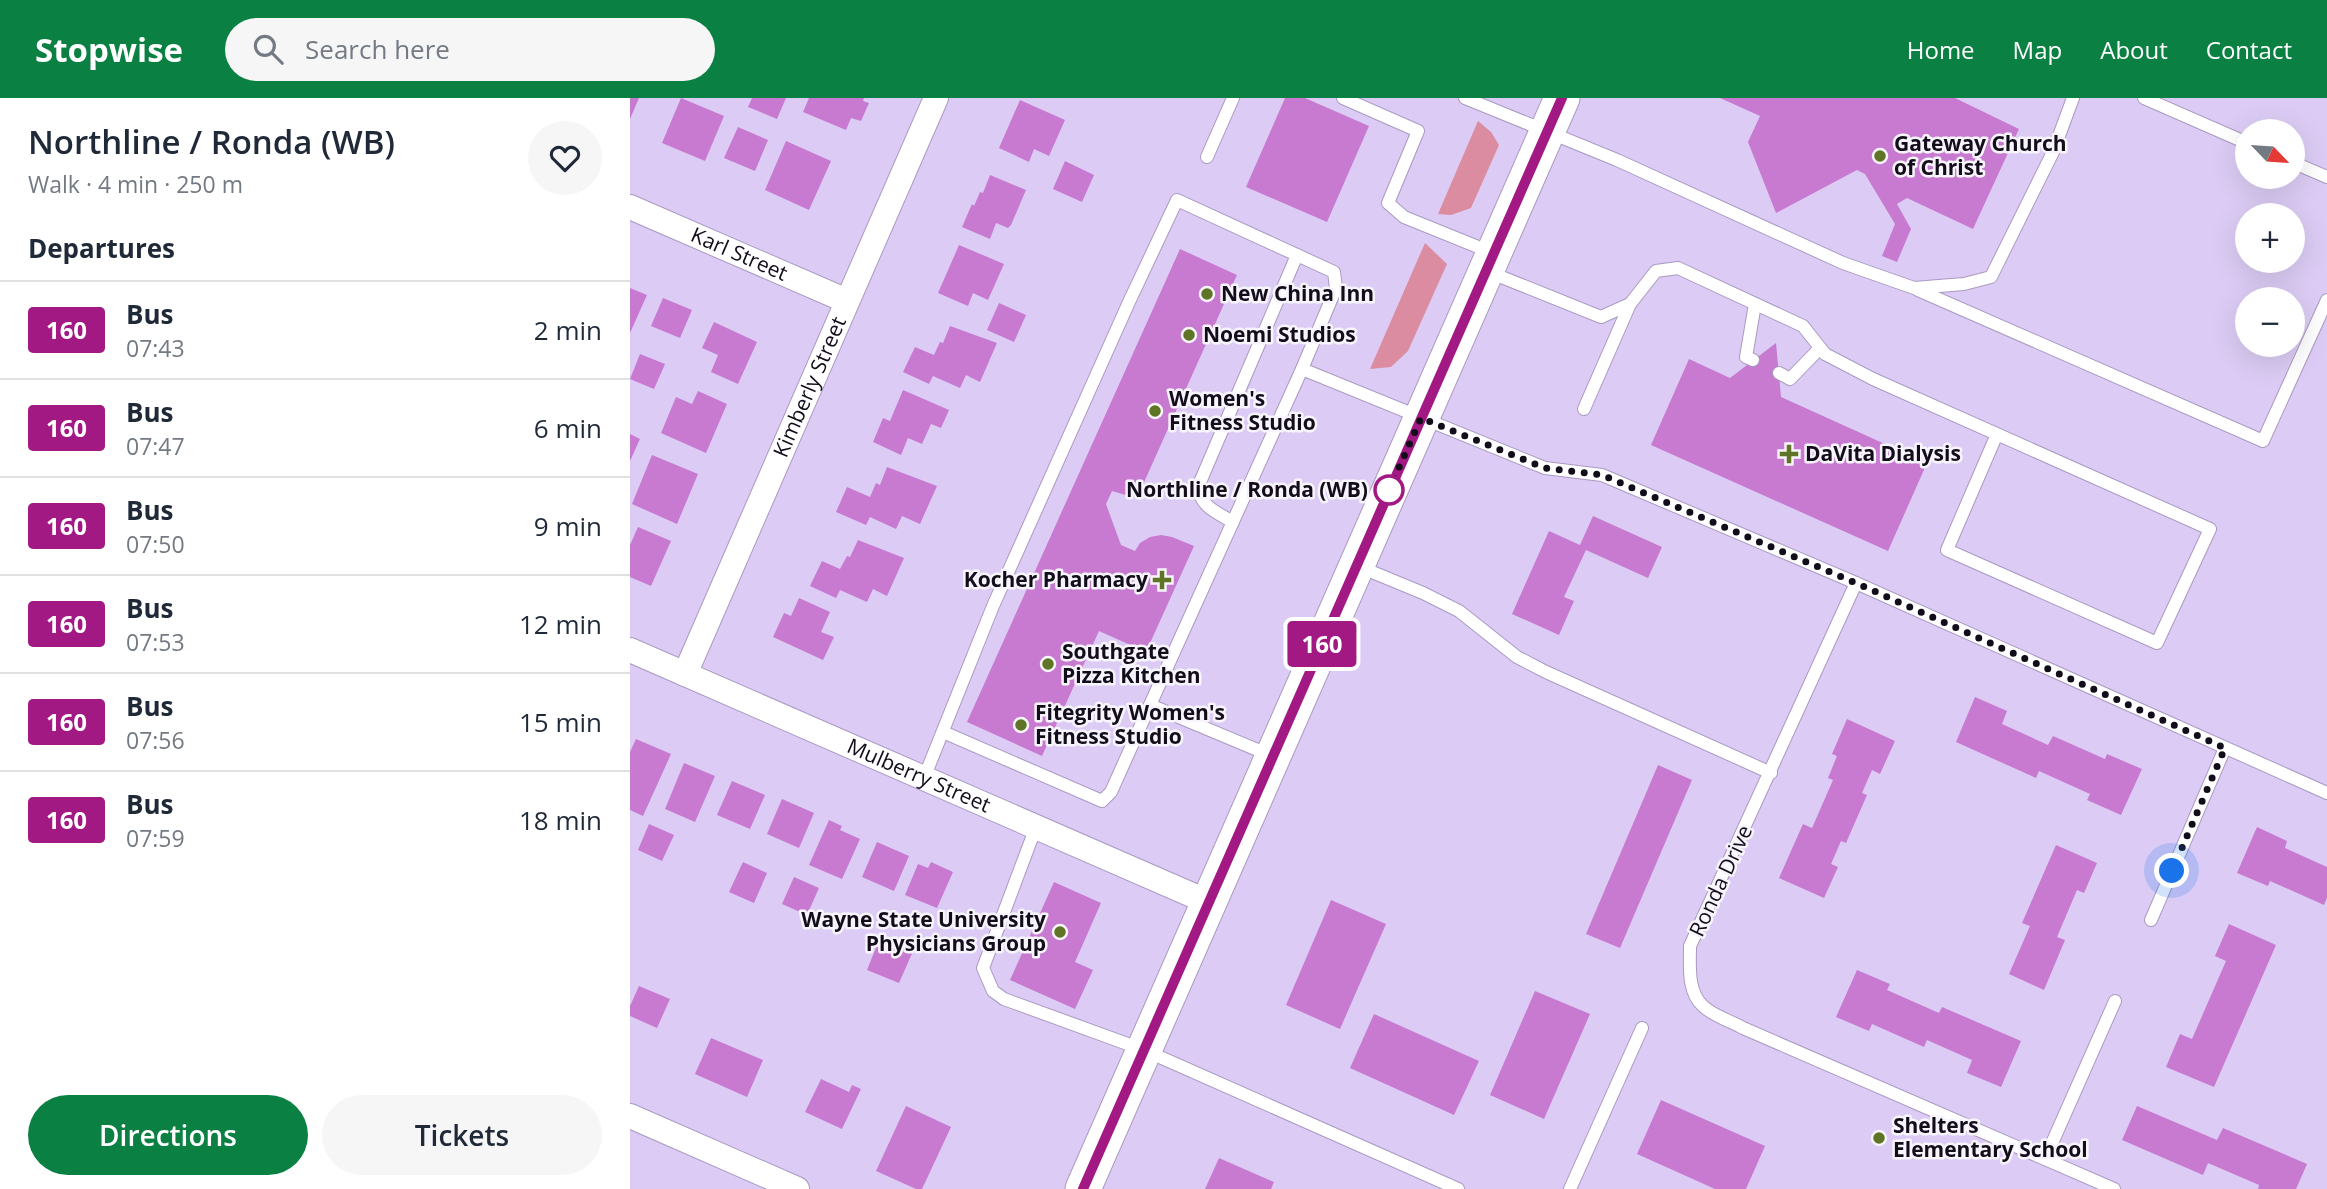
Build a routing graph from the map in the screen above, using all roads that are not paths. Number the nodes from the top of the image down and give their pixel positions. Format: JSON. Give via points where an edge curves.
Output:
{"nodes":[{"id":1,"x":936,"y":98,"type":"edge"},
{"id":2,"x":1233,"y":98,"type":"edge"},
{"id":3,"x":1343,"y":98,"type":"edge"},
{"id":4,"x":1465,"y":98,"type":"edge"},
{"id":5,"x":1562,"y":98,"type":"edge"},
{"id":6,"x":2073,"y":98,"type":"edge"},
{"id":7,"x":2144,"y":98,"type":"edge"},
{"id":8,"x":1546,"y":133,"type":"junction"},
{"id":9,"x":2235,"y":138,"type":"edge"},
{"id":10,"x":1207,"y":157,"type":"dead end"},
{"id":11,"x":2305,"y":168,"type":"edge"},
{"id":12,"x":2327,"y":177,"type":"edge"},
{"id":13,"x":630,"y":207,"type":"edge"},
{"id":14,"x":1297,"y":255,"type":"junction"},
{"id":15,"x":1489,"y":262,"type":"junction"},
{"id":16,"x":1914,"y":288,"type":"junction"},
{"id":17,"x":2327,"y":300,"type":"edge"},
{"id":18,"x":848,"y":301,"type":"junction"},
{"id":19,"x":1630,"y":304,"type":"junction"},
{"id":20,"x":1755,"y":304,"type":"junction"},
{"id":21,"x":1820,"y":348,"type":"junction"},
{"id":22,"x":1753,"y":360,"type":"dead end"},
{"id":23,"x":1302,"y":369,"type":"junction"},
{"id":24,"x":1779,"y":373,"type":"dead end"},
{"id":25,"x":1584,"y":409,"type":"dead end"},
{"id":26,"x":1421,"y":418,"type":"junction"},
{"id":27,"x":1997,"y":434,"type":"junction"},
{"id":28,"x":1233,"y":522,"type":"junction"},
{"id":29,"x":1356,"y":566,"type":"junction"},
{"id":30,"x":1856,"y":583,"type":"junction"},
{"id":31,"x":630,"y":650,"type":"edge"},
{"id":32,"x":685,"y":674,"type":"junction"},
{"id":33,"x":1150,"y":705,"type":"junction"},
{"id":34,"x":943,"y":733,"type":"junction"},
{"id":35,"x":2225,"y":748,"type":"junction"},
{"id":36,"x":1273,"y":756,"type":"junction"},
{"id":37,"x":1771,"y":772,"type":"junction"},
{"id":38,"x":924,"y":778,"type":"junction"},
{"id":39,"x":2327,"y":793,"type":"edge"},
{"id":40,"x":1036,"y":827,"type":"junction"},
{"id":41,"x":1208,"y":902,"type":"junction"},
{"id":42,"x":2151,"y":920,"type":"dead end"},
{"id":43,"x":2115,"y":1001,"type":"dead end"},
{"id":44,"x":1642,"y":1028,"type":"dead end"},
{"id":45,"x":1144,"y":1050,"type":"junction"},
{"id":46,"x":630,"y":1116,"type":"edge"},
{"id":47,"x":2045,"y":1159,"type":"junction"},
{"id":48,"x":797,"y":1189,"type":"edge"},
{"id":49,"x":1083,"y":1189,"type":"edge"},
{"id":50,"x":1458,"y":1189,"type":"edge"},
{"id":51,"x":1570,"y":1189,"type":"edge"},
{"id":52,"x":2114,"y":1189,"type":"edge"}],
"edges":[{"from":1,"to":18,"type":"street","name":"Kimberly Street"},
{"from":2,"to":10,"type":"lane"},
{"from":3,"to":15,"type":"lane","via":[[1418,131],[1388,203],[1404,217]]},
{"from":4,"to":8,"type":"lane"},
{"from":5,"to":8,"type":"main road"},
{"from":6,"to":16,"type":"lane","via":[[2053,152],[1991,277]]},
{"from":7,"to":9,"type":"lane"},
{"from":8,"to":15,"type":"main road"},
{"from":8,"to":16,"type":"lane","via":[[1617,160],[1843,263]]},
{"from":11,"to":12,"type":"lane"},
{"from":13,"to":18,"type":"street","name":"Karl Street"},
{"from":14,"to":23,"type":"lane","via":[[1334,272],[1336,288]]},
{"from":14,"to":28,"type":"lane","via":[[1198,487],[1206,507]]},
{"from":14,"to":34,"type":"lane","via":[[1177,200],[993,606]]},
{"from":15,"to":19,"type":"lane","via":[[1601,317]]},
{"from":15,"to":26,"type":"main road"},
{"from":16,"to":17,"type":"lane","via":[[2263,441]]},
{"from":18,"to":32,"type":"street","name":"Kimberly Street"},
{"from":19,"to":20,"type":"lane","via":[[1656,271],[1678,268]]},
{"from":19,"to":25,"type":"lane"},
{"from":20,"to":21,"type":"lane","via":[[1803,326]]},
{"from":20,"to":22,"type":"lane","via":[[1746,357]]},
{"from":21,"to":24,"type":"lane","via":[[1790,379]]},
{"from":21,"to":27,"type":"lane","via":[[1873,379]]},
{"from":23,"to":26,"type":"lane"},
{"from":23,"to":28,"type":"lane"},
{"from":26,"to":29,"type":"main road"},
{"from":26,"to":30,"type":"lane","via":[[1545,468],[1602,475]]},
{"from":27,"to":27,"type":"lane","via":[[2210,529],[2157,643],[1947,550]]},
{"from":28,"to":33,"type":"lane"},
{"from":29,"to":36,"type":"main road"},
{"from":29,"to":37,"type":"lane","via":[[1459,611],[1517,657],[1546,672]]},
{"from":30,"to":35,"type":"lane"},
{"from":30,"to":37,"type":"lane","name":"Ronda Drive"},
{"from":31,"to":32,"type":"street","name":"Mulberry Street"},
{"from":32,"to":38,"type":"street","name":"Mulberry Street"},
{"from":33,"to":34,"type":"lane","via":[[1111,792],[1102,801]]},
{"from":33,"to":36,"type":"lane"},
{"from":34,"to":38,"type":"lane"},
{"from":35,"to":39,"type":"lane"},
{"from":35,"to":42,"type":"lane"},
{"from":36,"to":41,"type":"main road"},
{"from":37,"to":47,"type":"lane","name":"Ronda Drive","via":[[1690,946],[1693,991],[1702,1006]]},
{"from":38,"to":40,"type":"street","name":"Mulberry Street"},
{"from":40,"to":41,"type":"street","name":"Mulberry Street"},
{"from":40,"to":45,"type":"lane","via":[[983,968],[993,991]]},
{"from":41,"to":45,"type":"main road"},
{"from":43,"to":47,"type":"lane"},
{"from":44,"to":51,"type":"lane"},
{"from":45,"to":49,"type":"main road"},
{"from":45,"to":50,"type":"lane"},
{"from":46,"to":48,"type":"street"},
{"from":47,"to":52,"type":"lane","name":"Ronda Drive"}]}
